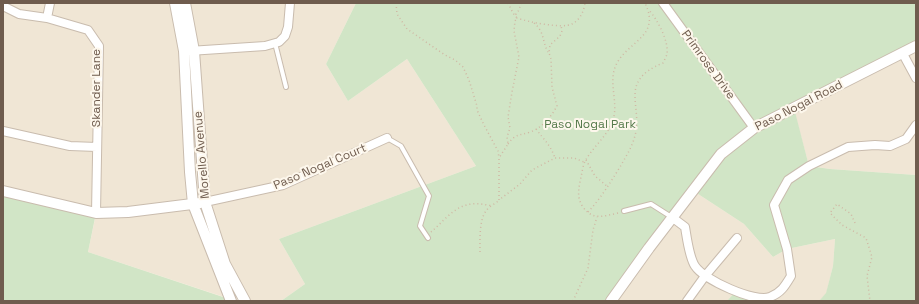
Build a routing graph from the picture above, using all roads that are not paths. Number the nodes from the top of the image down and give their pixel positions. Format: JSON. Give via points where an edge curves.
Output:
{"nodes":[{"id":1,"x":50,"y":3,"type":"edge"},
{"id":2,"x":175,"y":3,"type":"edge"},
{"id":3,"x":185,"y":3,"type":"edge"},
{"id":4,"x":290,"y":3,"type":"edge"},
{"id":5,"x":663,"y":3,"type":"edge"},
{"id":6,"x":3,"y":6,"type":"edge"},
{"id":7,"x":47,"y":18,"type":"junction"},
{"id":8,"x":275,"y":43,"type":"junction"},
{"id":9,"x":916,"y":46,"type":"edge"},
{"id":10,"x":189,"y":51,"type":"junction"},
{"id":11,"x":903,"y":54,"type":"junction"},
{"id":12,"x":916,"y":78,"type":"edge"},
{"id":13,"x":286,"y":87,"type":"dead end"},
{"id":14,"x":916,"y":125,"type":"edge"},
{"id":15,"x":754,"y":128,"type":"junction"},
{"id":16,"x":3,"y":131,"type":"edge"},
{"id":17,"x":387,"y":138,"type":"joint"},
{"id":18,"x":97,"y":147,"type":"junction"},
{"id":19,"x":3,"y":191,"type":"edge"},
{"id":20,"x":205,"y":202,"type":"junction"},
{"id":21,"x":193,"y":204,"type":"junction"},
{"id":22,"x":624,"y":211,"type":"road end"},
{"id":23,"x":96,"y":213,"type":"junction"},
{"id":24,"x":673,"y":218,"type":"junction"},
{"id":25,"x":427,"y":236,"type":"road end"},
{"id":26,"x":737,"y":238,"type":"dead end"},
{"id":27,"x":705,"y":276,"type":"junction"},
{"id":28,"x":231,"y":301,"type":"edge"},
{"id":29,"x":245,"y":301,"type":"edge"},
{"id":30,"x":611,"y":301,"type":"edge"},
{"id":31,"x":687,"y":301,"type":"edge"}],
"edges":[{"from":1,"to":7,"type":"street"},
{"from":2,"to":10,"type":"street","name":"Morello Avenue"},
{"from":3,"to":10,"type":"street","name":"Morello Avenue"},
{"from":4,"to":8,"type":"street","via":[[285,36]]},
{"from":5,"to":15,"type":"street","name":"Primrose Drive"},
{"from":6,"to":7,"type":"street","name":"Skander Lane","via":[[19,14]]},
{"from":7,"to":18,"type":"street","name":"Skander Lane","via":[[88,30],[99,46]]},
{"from":8,"to":10,"type":"street","via":[[265,46]]},
{"from":8,"to":13,"type":"lane"},
{"from":9,"to":11,"type":"street","name":"Paso Nogal Road"},
{"from":10,"to":20,"type":"street","name":"Morello Avenue"},
{"from":10,"to":21,"type":"street","name":"Morello Avenue","via":[[190,172]]},
{"from":11,"to":12,"type":"street"},
{"from":11,"to":15,"type":"street","name":"Paso Nogal Road"},
{"from":14,"to":27,"type":"street","via":[[906,139],[890,146],[848,147],[809,166],[788,180],[774,205],[787,249],[791,276],[782,291],[769,298],[758,298],[735,292]]},
{"from":15,"to":24,"type":"street","name":"Paso Nogal Road","via":[[721,154]]},
{"from":16,"to":18,"type":"street","via":[[70,146]]},
{"from":17,"to":20,"type":"street","name":"Paso Nogal Court","via":[[283,185]]},
{"from":17,"to":25,"type":"lane","via":[[401,146],[429,196],[420,226]]},
{"from":18,"to":23,"type":"street","name":"Skander Lane"},
{"from":19,"to":23,"type":"street"},
{"from":20,"to":21,"type":"street"},
{"from":20,"to":29,"type":"street","name":"Morello Avenue","via":[[225,264]]},
{"from":21,"to":23,"type":"street"},
{"from":21,"to":28,"type":"street","name":"Morello Avenue"},
{"from":22,"to":24,"type":"lane","via":[[651,204]]},
{"from":24,"to":27,"type":"street","via":[[685,227],[695,266]]},
{"from":24,"to":30,"type":"street","name":"Paso Nogal Road"},
{"from":26,"to":27,"type":"street"},
{"from":27,"to":31,"type":"street"}]}
